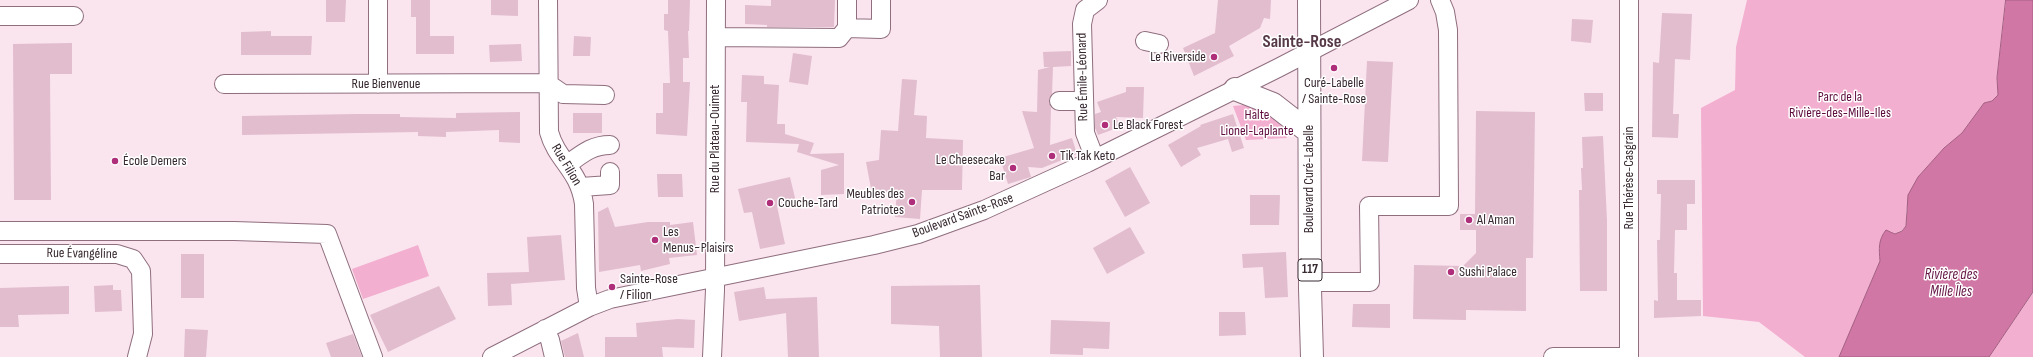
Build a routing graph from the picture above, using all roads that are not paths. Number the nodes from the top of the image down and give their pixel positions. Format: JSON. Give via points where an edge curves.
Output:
{"nodes":[{"id":1,"x":378,"y":0,"type":"edge"},
{"id":2,"x":548,"y":0,"type":"edge"},
{"id":3,"x":716,"y":0,"type":"edge"},
{"id":4,"x":847,"y":0,"type":"edge"},
{"id":5,"x":881,"y":0,"type":"edge"},
{"id":6,"x":1098,"y":0,"type":"edge"},
{"id":7,"x":1309,"y":0,"type":"edge"},
{"id":8,"x":1440,"y":0,"type":"edge"},
{"id":9,"x":1629,"y":0,"type":"edge"},
{"id":10,"x":1398,"y":3,"type":"edge"},
{"id":11,"x":0,"y":16,"type":"edge"},
{"id":12,"x":74,"y":16,"type":"dead end"},
{"id":13,"x":847,"y":28,"type":"junction"},
{"id":14,"x":716,"y":36,"type":"junction"},
{"id":15,"x":1309,"y":52,"type":"junction"},
{"id":16,"x":547,"y":83,"type":"junction"},
{"id":17,"x":224,"y":84,"type":"dead end"},
{"id":18,"x":378,"y":84,"type":"junction"},
{"id":19,"x":1235,"y":89,"type":"junction"},
{"id":20,"x":605,"y":95,"type":"dead end"},
{"id":21,"x":1059,"y":101,"type":"dead end"},
{"id":22,"x":1083,"y":101,"type":"junction"},
{"id":23,"x":1309,"y":132,"type":"junction"},
{"id":24,"x":610,"y":145,"type":"dead end"},
{"id":25,"x":1095,"y":159,"type":"junction"},
{"id":26,"x":568,"y":164,"type":"junction"},
{"id":27,"x":610,"y":172,"type":"dead end"},
{"id":28,"x":581,"y":187,"type":"junction"},
{"id":29,"x":0,"y":231,"type":"edge"},
{"id":30,"x":0,"y":254,"type":"edge"},
{"id":31,"x":715,"y":278,"type":"junction"},
{"id":32,"x":1310,"y":282,"type":"junction"},
{"id":33,"x":589,"y":307,"type":"junction"},
{"id":34,"x":546,"y":329,"type":"junction"},
{"id":35,"x":137,"y":357,"type":"edge"},
{"id":36,"x":373,"y":357,"type":"edge"},
{"id":37,"x":492,"y":357,"type":"edge"},
{"id":38,"x":554,"y":357,"type":"edge"},
{"id":39,"x":712,"y":357,"type":"edge"},
{"id":40,"x":1312,"y":357,"type":"edge"},
{"id":41,"x":1553,"y":357,"type":"edge"},
{"id":42,"x":1628,"y":357,"type":"edge"}],
"edges":[{"from":1,"to":18,"type":"street"},
{"from":2,"to":16,"type":"street","name":"Rue Filion"},
{"from":3,"to":14,"type":"street","name":"Rue du Plateau-Ouimet"},
{"from":4,"to":13,"type":"street"},
{"from":5,"to":13,"type":"street","via":[[881,29]]},
{"from":6,"to":22,"type":"street","name":"Rue Émile-Léonard","via":[[1088,7],[1083,16]]},
{"from":7,"to":15,"type":"main road","name":"Boulevard Curé-Labelle","number":"117"},
{"from":8,"to":32,"type":"street","via":[[1448,30],[1449,206],[1369,206],[1370,282]]},
{"from":9,"to":42,"type":"street","name":"Rue Thérèse-Casgrain"},
{"from":10,"to":15,"type":"street","name":"Boulevard Sainte-Rose"},
{"from":11,"to":12,"type":"street"},
{"from":13,"to":14,"type":"street","via":[[839,38]]},
{"from":14,"to":31,"type":"street","name":"Rue du Plateau-Ouimet"},
{"from":15,"to":19,"type":"street","name":"Boulevard Sainte-Rose"},
{"from":15,"to":23,"type":"main road","name":"Boulevard Curé-Labelle","number":"117"},
{"from":16,"to":18,"type":"street","name":"Rue Bienvenue"},
{"from":16,"to":20,"type":"street","via":[[563,94]]},
{"from":16,"to":26,"type":"street","name":"Rue Filion","via":[[548,132],[554,146]]},
{"from":17,"to":18,"type":"street","name":"Rue Bienvenue"},
{"from":19,"to":23,"type":"main road","via":[[1273,104]]},
{"from":19,"to":25,"type":"street","name":"Boulevard Sainte-Rose"},
{"from":21,"to":22,"type":"street"},
{"from":22,"to":25,"type":"street","name":"Rue Émile-Léonard","via":[[1085,133]]},
{"from":23,"to":32,"type":"main road","name":"Boulevard Curé-Labelle","number":"117"},
{"from":24,"to":26,"type":"street","via":[[591,148]]},
{"from":25,"to":31,"type":"street","name":"Boulevard Sainte-Rose","via":[[984,210],[918,234]]},
{"from":26,"to":28,"type":"street","name":"Rue Filion"},
{"from":27,"to":28,"type":"street","via":[[610,185]]},
{"from":28,"to":33,"type":"street","name":"Rue Filion"},
{"from":29,"to":36,"type":"street","via":[[234,231],[327,234]]},
{"from":30,"to":35,"type":"street","name":"Rue Évangéline","via":[[117,254],[134,259],[141,271],[143,283],[143,334]]},
{"from":31,"to":33,"type":"street","name":"Boulevard Sainte-Rose","via":[[632,293]]},
{"from":31,"to":39,"type":"street","name":"Rue du Plateau-Ouimet"},
{"from":32,"to":40,"type":"main road","name":"Boulevard Curé-Labelle","number":"117"},
{"from":33,"to":34,"type":"street","name":"Boulevard Sainte-Rose"},
{"from":34,"to":37,"type":"street","name":"Boulevard Sainte-Rose"},
{"from":34,"to":38,"type":"street"},
{"from":41,"to":42,"type":"street"}]}
